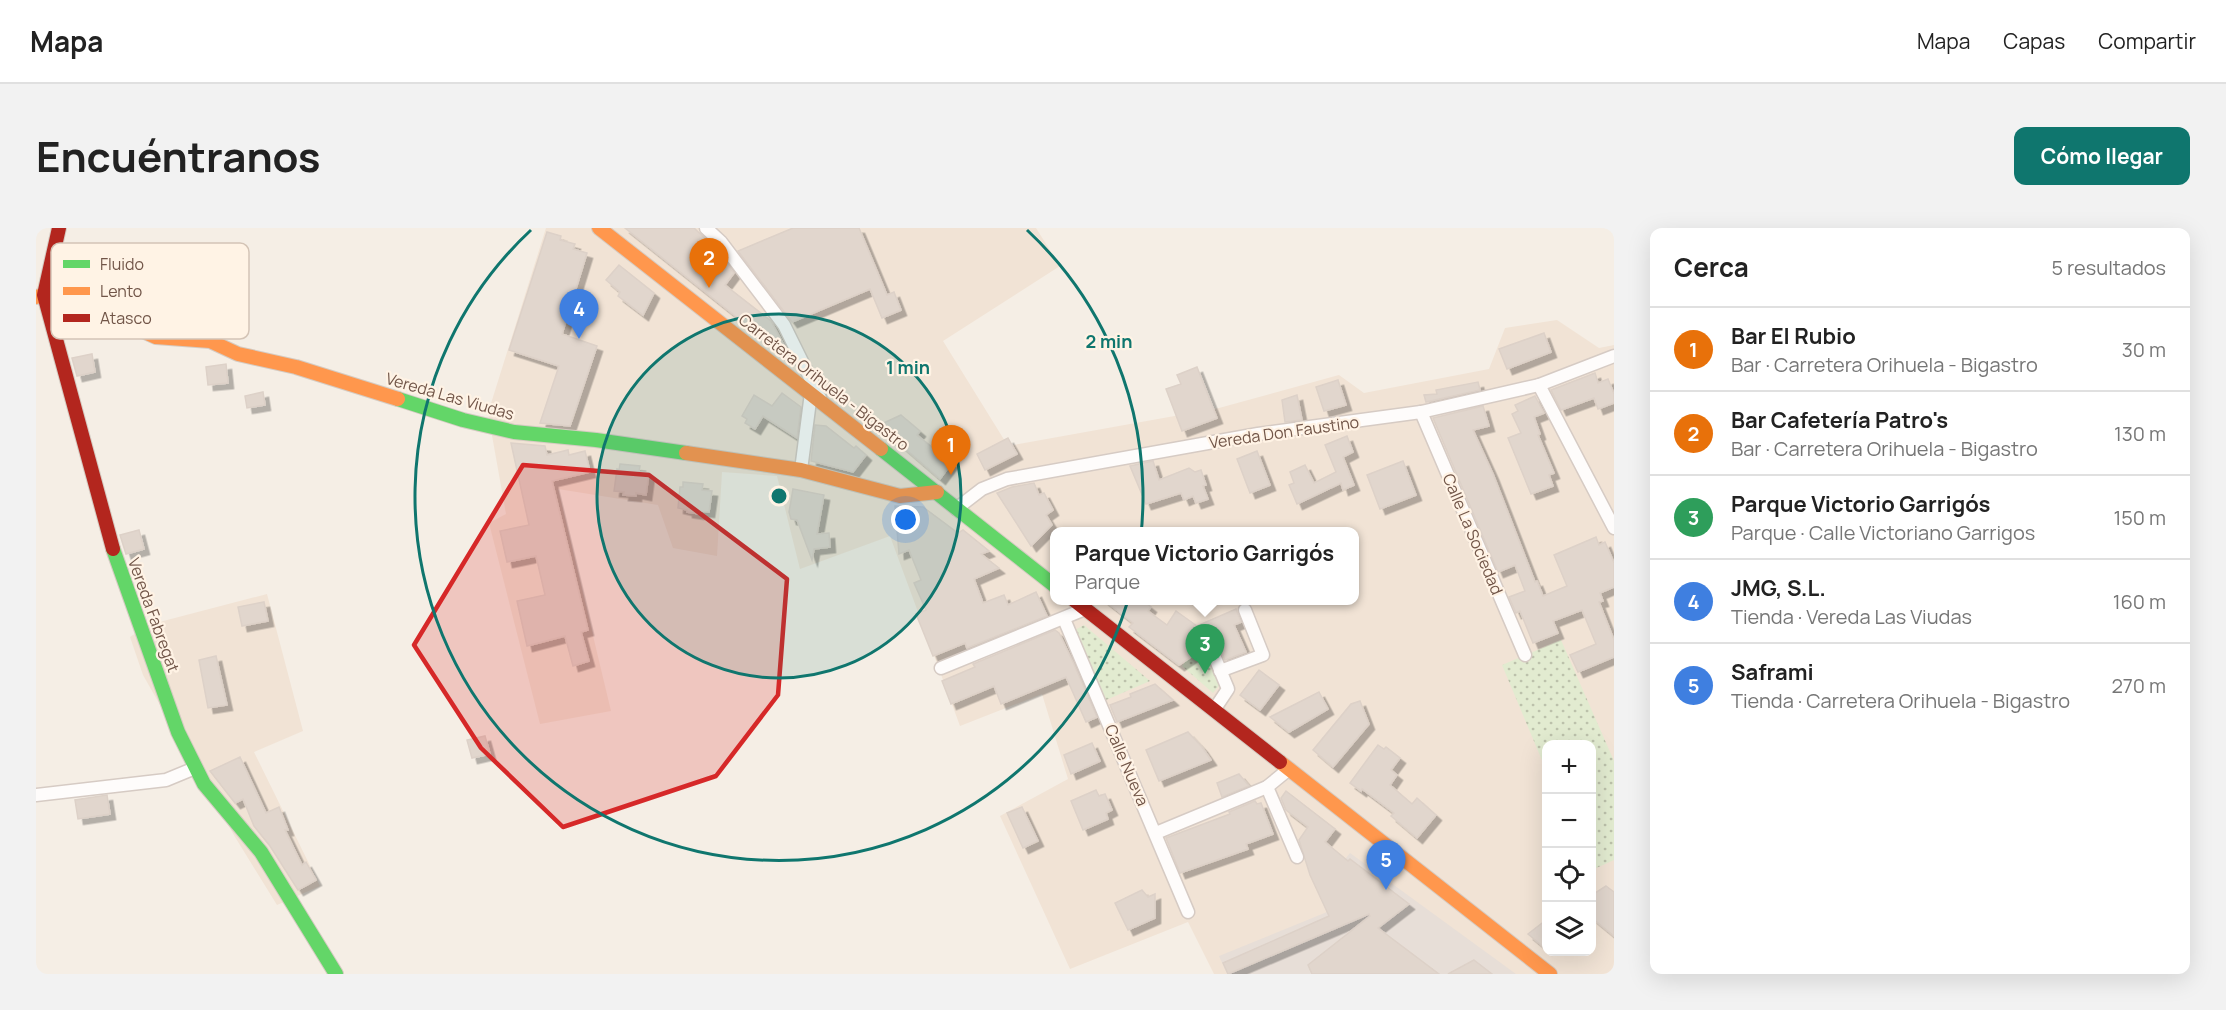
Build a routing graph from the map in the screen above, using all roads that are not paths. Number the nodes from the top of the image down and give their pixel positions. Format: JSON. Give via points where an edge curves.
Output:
{"nodes":[{"id":1,"x":59,"y":228,"type":"edge"},
{"id":2,"x":599,"y":228,"type":"edge"},
{"id":3,"x":705,"y":228,"type":"edge"},
{"id":4,"x":55,"y":243,"type":"edge"},
{"id":5,"x":51,"y":257,"type":"edge"},
{"id":6,"x":40,"y":296,"type":"edge"},
{"id":7,"x":51,"y":335,"type":"edge"},
{"id":8,"x":52,"y":339,"type":"edge"},
{"id":9,"x":170,"y":339,"type":"edge"},
{"id":10,"x":1614,"y":356,"type":"edge"},
{"id":11,"x":1539,"y":385,"type":"junction"},
{"id":12,"x":817,"y":397,"type":"junction"},
{"id":13,"x":1421,"y":412,"type":"junction"},
{"id":14,"x":801,"y":470,"type":"junction"},
{"id":15,"x":937,"y":492,"type":"junction"},
{"id":16,"x":956,"y":509,"type":"junction"},
{"id":17,"x":1614,"y":528,"type":"edge"},
{"id":18,"x":1050,"y":582,"type":"edge"},
{"id":19,"x":1079,"y":605,"type":"edge"},
{"id":20,"x":1245,"y":610,"type":"dead end"},
{"id":21,"x":1064,"y":619,"type":"junction"},
{"id":22,"x":1208,"y":641,"type":"dead end"},
{"id":23,"x":1525,"y":655,"type":"dead end"},
{"id":24,"x":941,"y":668,"type":"dead end"},
{"id":25,"x":1220,"y":671,"type":"junction"},
{"id":26,"x":1214,"y":710,"type":"junction"},
{"id":27,"x":195,"y":768,"type":"junction"},
{"id":28,"x":1288,"y":769,"type":"junction"},
{"id":29,"x":1267,"y":787,"type":"junction"},
{"id":30,"x":36,"y":795,"type":"edge"},
{"id":31,"x":1156,"y":833,"type":"junction"},
{"id":32,"x":1297,"y":857,"type":"dead end"},
{"id":33,"x":1188,"y":912,"type":"dead end"},
{"id":34,"x":336,"y":974,"type":"edge"},
{"id":35,"x":1550,"y":974,"type":"edge"}],
"edges":[{"from":1,"to":4,"type":"street","name":"Vereda Fabregat"},
{"from":2,"to":12,"type":"street","name":"Carretera Orihuela - Bigastro"},
{"from":3,"to":12,"type":"street","via":[[721,242],[784,325]]},
{"from":5,"to":6,"type":"street","name":"Vereda Fabregat"},
{"from":6,"to":7,"type":"street","name":"Vereda Fabregat"},
{"from":8,"to":27,"type":"street","name":"Vereda Fabregat","via":[[109,538],[178,732]]},
{"from":9,"to":14,"type":"street","name":"Vereda Las Viudas","via":[[210,342],[238,354],[297,367],[463,420],[514,432]]},
{"from":10,"to":11,"type":"street","name":"Vereda Don Faustino"},
{"from":11,"to":13,"type":"street","name":"Vereda Don Faustino"},
{"from":11,"to":17,"type":"street"},
{"from":12,"to":14,"type":"street"},
{"from":12,"to":15,"type":"street","name":"Carretera Orihuela - Bigastro"},
{"from":13,"to":16,"type":"street","name":"Vereda Don Faustino","via":[[1258,434],[1007,479],[982,489]]},
{"from":13,"to":23,"type":"street","name":"Calle La Sociedad"},
{"from":14,"to":15,"type":"street","name":"Vereda Las Viudas","via":[[900,496]]},
{"from":15,"to":16,"type":"street","name":"Carretera Orihuela - Bigastro"},
{"from":16,"to":18,"type":"street","name":"Carretera Orihuela - Bigastro"},
{"from":19,"to":21,"type":"street"},
{"from":19,"to":26,"type":"street"},
{"from":20,"to":25,"type":"street","via":[[1263,655]]},
{"from":21,"to":24,"type":"street"},
{"from":21,"to":31,"type":"street","name":"Calle Nueva"},
{"from":22,"to":25,"type":"street"},
{"from":25,"to":26,"type":"street","via":[[1228,689]]},
{"from":26,"to":28,"type":"street"},
{"from":27,"to":30,"type":"street","via":[[166,780]]},
{"from":27,"to":34,"type":"street","name":"Vereda Fabregat","via":[[261,852]]},
{"from":28,"to":29,"type":"street"},
{"from":28,"to":35,"type":"street"},
{"from":29,"to":31,"type":"street"},
{"from":29,"to":32,"type":"street"},
{"from":31,"to":33,"type":"street","name":"Calle Nueva"}]}
